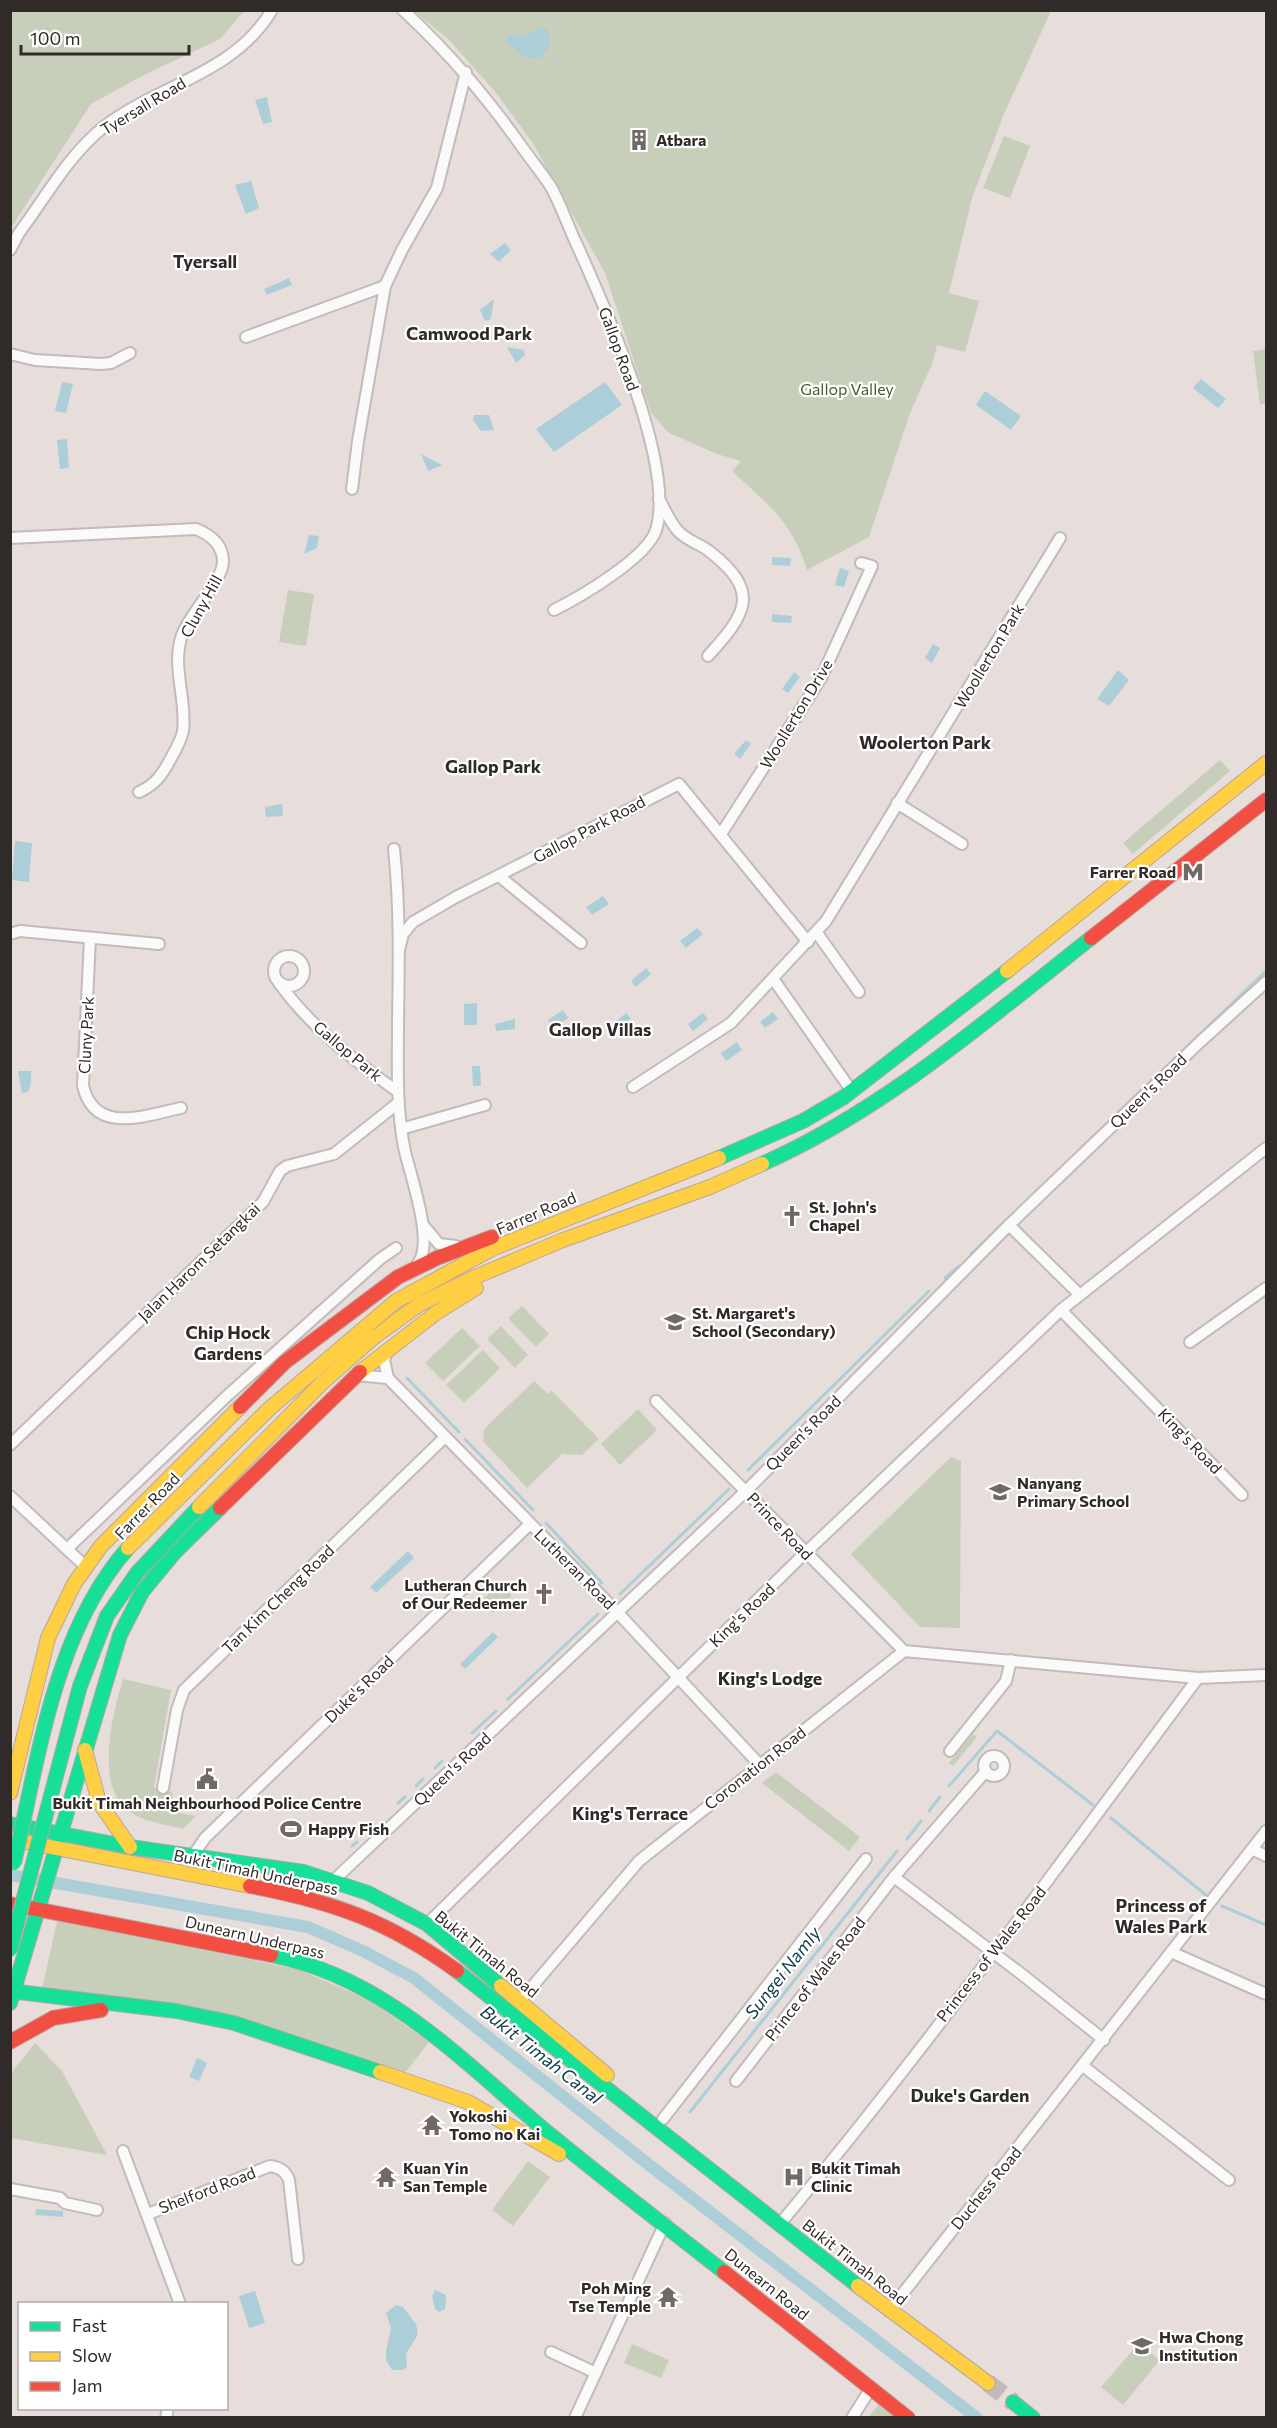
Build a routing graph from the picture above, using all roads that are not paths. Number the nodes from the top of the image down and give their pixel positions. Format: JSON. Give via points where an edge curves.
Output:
{"nodes":[{"id":1,"x":272,"y":10,"type":"edge"},
{"id":2,"x":403,"y":10,"type":"edge"},
{"id":3,"x":466,"y":72,"type":"junction"},
{"id":4,"x":10,"y":250,"type":"edge"},
{"id":5,"x":385,"y":286,"type":"junction"},
{"id":6,"x":246,"y":337,"type":"dead end"},
{"id":7,"x":130,"y":352,"type":"dead end"},
{"id":8,"x":10,"y":354,"type":"edge"},
{"id":9,"x":352,"y":489,"type":"dead end"},
{"id":10,"x":659,"y":499,"type":"junction"},
{"id":11,"x":10,"y":538,"type":"edge"},
{"id":12,"x":1060,"y":538,"type":"dead end"},
{"id":13,"x":861,"y":563,"type":"dead end"},
{"id":14,"x":554,"y":610,"type":"dead end"},
{"id":15,"x":708,"y":656,"type":"dead end"},
{"id":16,"x":1266,"y":763,"type":"edge"},
{"id":17,"x":139,"y":792,"type":"dead end"},
{"id":18,"x":1266,"y":800,"type":"edge"},
{"id":19,"x":897,"y":803,"type":"junction"},
{"id":20,"x":721,"y":834,"type":"junction"},
{"id":21,"x":963,"y":844,"type":"dead end"},
{"id":22,"x":394,"y":849,"type":"dead end"},
{"id":23,"x":499,"y":876,"type":"junction"},
{"id":24,"x":817,"y":933,"type":"junction"},
{"id":25,"x":10,"y":934,"type":"edge"},
{"id":26,"x":90,"y":938,"type":"junction"},
{"id":27,"x":808,"y":942,"type":"junction"},
{"id":28,"x":581,"y":943,"type":"dead end"},
{"id":29,"x":159,"y":944,"type":"dead end"},
{"id":30,"x":399,"y":950,"type":"junction"},
{"id":31,"x":774,"y":980,"type":"junction"},
{"id":32,"x":302,"y":981,"type":"junction"},
{"id":33,"x":1266,"y":982,"type":"edge"},
{"id":34,"x":279,"y":983,"type":"junction"},
{"id":35,"x":859,"y":992,"type":"dead end"},
{"id":36,"x":300,"y":1008,"type":"junction"},
{"id":37,"x":633,"y":1087,"type":"dead end"},
{"id":38,"x":851,"y":1090,"type":"junction"},
{"id":39,"x":397,"y":1091,"type":"junction"},
{"id":40,"x":398,"y":1103,"type":"junction"},
{"id":41,"x":485,"y":1105,"type":"dead end"},
{"id":42,"x":181,"y":1108,"type":"dead end"},
{"id":43,"x":401,"y":1129,"type":"junction"},
{"id":44,"x":1266,"y":1148,"type":"edge"},
{"id":45,"x":558,"y":1220,"type":"junction"},
{"id":46,"x":422,"y":1222,"type":"junction"},
{"id":47,"x":1009,"y":1225,"type":"junction"},
{"id":48,"x":473,"y":1245,"type":"junction"},
{"id":49,"x":396,"y":1248,"type":"dead end"},
{"id":50,"x":517,"y":1261,"type":"junction"},
{"id":51,"x":414,"y":1268,"type":"junction"},
{"id":52,"x":1266,"y":1288,"type":"edge"},
{"id":53,"x":1079,"y":1294,"type":"junction"},
{"id":54,"x":1061,"y":1310,"type":"junction"},
{"id":55,"x":1190,"y":1342,"type":"dead end"},
{"id":56,"x":388,"y":1349,"type":"junction"},
{"id":57,"x":356,"y":1375,"type":"junction"},
{"id":58,"x":388,"y":1378,"type":"junction"},
{"id":59,"x":656,"y":1401,"type":"dead end"},
{"id":60,"x":444,"y":1438,"type":"junction"},
{"id":61,"x":10,"y":1445,"type":"edge"},
{"id":62,"x":746,"y":1491,"type":"junction"},
{"id":63,"x":1242,"y":1495,"type":"dead end"},
{"id":64,"x":10,"y":1496,"type":"edge"},
{"id":65,"x":530,"y":1524,"type":"junction"},
{"id":66,"x":67,"y":1549,"type":"junction"},
{"id":67,"x":805,"y":1553,"type":"junction"},
{"id":68,"x":85,"y":1566,"type":"junction"},
{"id":69,"x":618,"y":1612,"type":"junction"},
{"id":70,"x":904,"y":1651,"type":"junction"},
{"id":71,"x":1011,"y":1660,"type":"junction"},
{"id":72,"x":1266,"y":1675,"type":"edge"},
{"id":73,"x":678,"y":1678,"type":"junction"},
{"id":74,"x":1198,"y":1678,"type":"junction"},
{"id":75,"x":33,"y":1693,"type":"junction"},
{"id":76,"x":97,"y":1706,"type":"junction"},
{"id":77,"x":22,"y":1741,"type":"junction"},
{"id":78,"x":85,"y":1748,"type":"junction"},
{"id":79,"x":950,"y":1751,"type":"dead end"},
{"id":80,"x":10,"y":1761,"type":"edge"},
{"id":81,"x":759,"y":1764,"type":"junction"},
{"id":82,"x":986,"y":1771,"type":"dead end"},
{"id":83,"x":163,"y":1788,"type":"dead end"},
{"id":84,"x":10,"y":1793,"type":"edge"},
{"id":85,"x":10,"y":1824,"type":"edge"},
{"id":86,"x":1266,"y":1831,"type":"edge"},
{"id":87,"x":59,"y":1834,"type":"junction"},
{"id":88,"x":10,"y":1839,"type":"edge"},
{"id":89,"x":130,"y":1847,"type":"junction"},
{"id":90,"x":1252,"y":1850,"type":"junction"},
{"id":91,"x":1266,"y":1856,"type":"edge"},
{"id":92,"x":192,"y":1857,"type":"junction"},
{"id":93,"x":866,"y":1859,"type":"dead end"},
{"id":94,"x":12,"y":1870,"type":"edge"},
{"id":95,"x":894,"y":1877,"type":"junction"},
{"id":96,"x":334,"y":1880,"type":"junction"},
{"id":97,"x":10,"y":1904,"type":"edge"},
{"id":98,"x":427,"y":1924,"type":"junction"},
{"id":99,"x":10,"y":1950,"type":"edge"},
{"id":100,"x":1172,"y":1952,"type":"junction"},
{"id":101,"x":994,"y":1953,"type":"junction"},
{"id":102,"x":1266,"y":1994,"type":"edge"},
{"id":103,"x":12,"y":1995,"type":"edge"},
{"id":104,"x":520,"y":2001,"type":"junction"},
{"id":105,"x":129,"y":2006,"type":"junction"},
{"id":106,"x":1104,"y":2040,"type":"junction"},
{"id":107,"x":10,"y":2042,"type":"edge"},
{"id":108,"x":1083,"y":2067,"type":"junction"},
{"id":109,"x":736,"y":2081,"type":"dead end"},
{"id":110,"x":663,"y":2119,"type":"junction"},
{"id":111,"x":645,"y":2120,"type":"joint"},
{"id":112,"x":123,"y":2151,"type":"dead end"},
{"id":113,"x":703,"y":2164,"type":"junction"},
{"id":114,"x":605,"y":2178,"type":"junction"},
{"id":115,"x":1229,"y":2180,"type":"dead end"},
{"id":116,"x":10,"y":2189,"type":"edge"},
{"id":117,"x":97,"y":2210,"type":"dead end"},
{"id":118,"x":148,"y":2214,"type":"junction"},
{"id":119,"x":665,"y":2223,"type":"junction"},
{"id":120,"x":779,"y":2225,"type":"junction"},
{"id":121,"x":298,"y":2259,"type":"dead end"},
{"id":122,"x":179,"y":2302,"type":"edge"},
{"id":123,"x":889,"y":2311,"type":"junction"},
{"id":124,"x":551,"y":2352,"type":"dead end"},
{"id":125,"x":596,"y":2373,"type":"junction"},
{"id":126,"x":988,"y":2383,"type":"tunnel mouth"},
{"id":127,"x":871,"y":2388,"type":"junction"},
{"id":128,"x":1013,"y":2402,"type":"tunnel mouth"},
{"id":129,"x":575,"y":2418,"type":"edge"},
{"id":130,"x":852,"y":2418,"type":"edge"},
{"id":131,"x":908,"y":2418,"type":"edge"},
{"id":132,"x":1033,"y":2418,"type":"edge"}],
"edges":[{"from":1,"to":4,"type":"street","name":"Tyersall Road","via":[[249,42],[233,55],[116,120],[86,142]]},
{"from":2,"to":3,"type":"street","name":"Gallop Road"},
{"from":3,"to":5,"type":"street","via":[[437,188]]},
{"from":3,"to":10,"type":"street","name":"Gallop Road","via":[[551,188],[589,272],[652,444]]},
{"from":5,"to":6,"type":"street"},
{"from":5,"to":9,"type":"street"},
{"from":7,"to":8,"type":"street","via":[[101,364],[35,360]]},
{"from":10,"to":14,"type":"street","name":"Gallop Road","via":[[656,530],[637,554],[584,595]]},
{"from":10,"to":15,"type":"street","via":[[679,532],[730,568],[741,587],[744,605],[740,617]]},
{"from":11,"to":17,"type":"street","name":"Cluny Hill","via":[[196,529],[218,544],[222,569],[189,621],[179,648],[184,718],[180,742],[164,773],[152,787]]},
{"from":12,"to":19,"type":"street","name":"Woollerton Park"},
{"from":13,"to":20,"type":"street","name":"Woollerton Drive","via":[[872,566],[821,678]]},
{"from":16,"to":38,"type":"highway","name":"Farrer Road","via":[[1026,956]]},
{"from":18,"to":50,"type":"highway","via":[[947,1051],[833,1129],[710,1187],[563,1240]]},
{"from":19,"to":21,"type":"street"},
{"from":19,"to":24,"type":"street","name":"Woollerton Park"},
{"from":20,"to":23,"type":"street","name":"Gallop Park Road","via":[[678,784]]},
{"from":20,"to":27,"type":"street"},
{"from":22,"to":30,"type":"street","name":"Gallop Park Road"},
{"from":23,"to":28,"type":"street"},
{"from":23,"to":30,"type":"street","name":"Gallop Park Road","via":[[413,922],[403,934]]},
{"from":24,"to":27,"type":"street","name":"Woollerton Park"},
{"from":24,"to":35,"type":"street"},
{"from":25,"to":26,"type":"street","via":[[20,931]]},
{"from":26,"to":29,"type":"street"},
{"from":26,"to":42,"type":"street","name":"Cluny Park","via":[[83,1086],[86,1098],[98,1112],[111,1119]]},
{"from":27,"to":31,"type":"street","name":"Woollerton Park"},
{"from":30,"to":39,"type":"street","name":"Gallop Park Road"},
{"from":31,"to":37,"type":"street","name":"Woollerton Park","via":[[726,1027]]},
{"from":31,"to":38,"type":"street"},
{"from":32,"to":34,"type":"street","via":[[291,987]]},
{"from":32,"to":34,"type":"street","name":"Gallop Park","via":[[303,964],[286,956],[274,969]]},
{"from":32,"to":36,"type":"street","name":"Gallop Park","via":[[296,998]]},
{"from":33,"to":47,"type":"street","name":"Queen's Road"},
{"from":34,"to":36,"type":"street","name":"Gallop Park"},
{"from":36,"to":39,"type":"street","name":"Gallop Park","via":[[361,1065]]},
{"from":38,"to":45,"type":"highway","name":"Farrer Road","via":[[749,1148]]},
{"from":39,"to":40,"type":"street","name":"Gallop Park Road"},
{"from":40,"to":43,"type":"street","name":"Gallop Park Road"},
{"from":40,"to":61,"type":"street","name":"Jalan Harom Setangkai","via":[[334,1154],[280,1171],[263,1202]]},
{"from":41,"to":43,"type":"street"},
{"from":43,"to":46,"type":"street","name":"Gallop Park Road"},
{"from":44,"to":53,"type":"street","name":"King's Road"},
{"from":45,"to":48,"type":"highway"},
{"from":45,"to":94,"type":"highway","name":"Farrer Road","bridge":true,"via":[[467,1261],[396,1301],[250,1426],[123,1554],[102,1582],[71,1645]]},
{"from":46,"to":48,"type":"street","name":"Gallop Park Road","via":[[439,1244]]},
{"from":46,"to":51,"type":"street","name":"Gallop Park Road","via":[[423,1257]]},
{"from":47,"to":53,"type":"street"},
{"from":47,"to":62,"type":"street","name":"Queen's Road"},
{"from":48,"to":51,"type":"highway"},
{"from":49,"to":66,"type":"street","name":"Farrer Road","via":[[228,1395]]},
{"from":50,"to":56,"type":"highway"},
{"from":50,"to":99,"type":"highway","bridge":true,"via":[[420,1304],[374,1337],[178,1528],[122,1592],[107,1616],[80,1686]]},
{"from":51,"to":68,"type":"highway","via":[[384,1285],[285,1362]]},
{"from":52,"to":55,"type":"street"},
{"from":53,"to":54,"type":"street","name":"King's Road"},
{"from":54,"to":63,"type":"street","name":"King's Road"},
{"from":54,"to":67,"type":"street","name":"King's Road"},
{"from":56,"to":57,"type":"highway"},
{"from":56,"to":58,"type":"street","via":[[384,1360]]},
{"from":57,"to":58,"type":"street"},
{"from":57,"to":76,"type":"highway","via":[[175,1552],[142,1592],[120,1635]]},
{"from":58,"to":60,"type":"street","name":"Lutheran Road"},
{"from":59,"to":62,"type":"street","name":"Prince Road"},
{"from":60,"to":65,"type":"street","name":"Lutheran Road"},
{"from":60,"to":83,"type":"street","name":"Tan Kim Cheng Road","via":[[184,1690]]},
{"from":62,"to":67,"type":"street","name":"Prince Road"},
{"from":62,"to":69,"type":"street","name":"Queen's Road"},
{"from":64,"to":66,"type":"street"},
{"from":65,"to":69,"type":"street","name":"Lutheran Road"},
{"from":65,"to":92,"type":"street","name":"Duke's Road","via":[[205,1838]]},
{"from":66,"to":68,"type":"street"},
{"from":67,"to":70,"type":"street","name":"Prince Road"},
{"from":67,"to":73,"type":"street","name":"King's Road"},
{"from":68,"to":75,"type":"highway","via":[[48,1638]]},
{"from":69,"to":73,"type":"street","name":"Lutheran Road"},
{"from":69,"to":96,"type":"street","name":"Queen's Road"},
{"from":70,"to":71,"type":"street"},
{"from":70,"to":81,"type":"street","name":"Coronation Road"},
{"from":71,"to":74,"type":"street"},
{"from":71,"to":79,"type":"street","via":[[1006,1682]]},
{"from":72,"to":74,"type":"street"},
{"from":73,"to":81,"type":"street","name":"Lutheran Road"},
{"from":73,"to":98,"type":"street","name":"King's Road"},
{"from":74,"to":101,"type":"street","name":"Princess of Wales Road"},
{"from":75,"to":76,"type":"highway","via":[[44,1712],[59,1720],[79,1721]]},
{"from":75,"to":77,"type":"highway"},
{"from":76,"to":78,"type":"highway"},
{"from":77,"to":80,"type":"highway"},
{"from":77,"to":84,"type":"highway"},
{"from":78,"to":87,"type":"highway"},
{"from":78,"to":89,"type":"highway","via":[[99,1802]]},
{"from":81,"to":104,"type":"street","name":"Coronation Road","via":[[639,1860]]},
{"from":82,"to":95,"type":"street","name":"Prince of Wales Road"},
{"from":85,"to":87,"type":"highway","name":"Bukit Timah Road"},
{"from":86,"to":90,"type":"street","name":"Duchess Road"},
{"from":87,"to":89,"type":"highway","name":"Bukit Timah Road"},
{"from":87,"to":103,"type":"highway"},
{"from":88,"to":111,"type":"highway","name":"Bukit Timah Underpass","via":[[312,1898],[388,1927],[485,1992]]},
{"from":89,"to":92,"type":"highway","name":"Bukit Timah Road"},
{"from":90,"to":91,"type":"street"},
{"from":90,"to":100,"type":"street","name":"Duchess Road"},
{"from":92,"to":96,"type":"highway","name":"Bukit Timah Road","via":[[304,1872]]},
{"from":93,"to":110,"type":"street"},
{"from":95,"to":101,"type":"street"},
{"from":95,"to":109,"type":"street","name":"Prince of Wales Road"},
{"from":96,"to":98,"type":"highway","name":"Bukit Timah Road","via":[[380,1898]]},
{"from":97,"to":114,"type":"highway","name":"Dunearn Underpass","via":[[278,1956],[354,1982],[425,2028]]},
{"from":98,"to":104,"type":"highway","name":"Bukit Timah Road"},
{"from":100,"to":102,"type":"street"},
{"from":100,"to":106,"type":"street","name":"Duchess Road"},
{"from":101,"to":106,"type":"street"},
{"from":101,"to":120,"type":"street","name":"Princess of Wales Road"},
{"from":103,"to":105,"type":"highway"},
{"from":104,"to":110,"type":"highway","name":"Bukit Timah Road"},
{"from":105,"to":107,"type":"highway","via":[[54,2017],[33,2025]]},
{"from":105,"to":114,"type":"highway","via":[[234,2023],[468,2102]]},
{"from":106,"to":108,"type":"street","name":"Duchess Road"},
{"from":108,"to":115,"type":"street"},
{"from":108,"to":123,"type":"street","name":"Duchess Road"},
{"from":110,"to":113,"type":"highway","name":"Bukit Timah Road","via":[[698,2149]]},
{"from":111,"to":113,"type":"highway","name":"Bukit Timah Road"},
{"from":112,"to":118,"type":"street","name":"Shelford Road"},
{"from":113,"to":120,"type":"highway","name":"Bukit Timah Road"},
{"from":114,"to":119,"type":"highway","name":"Dunearn Road"},
{"from":116,"to":117,"type":"street"},
{"from":118,"to":121,"type":"street","name":"Shelford Road","via":[[275,2166],[289,2180]]},
{"from":118,"to":122,"type":"street","name":"Shelford Road"},
{"from":119,"to":125,"type":"street"},
{"from":119,"to":127,"type":"highway","name":"Dunearn Road"},
{"from":120,"to":123,"type":"highway","name":"Bukit Timah Road"},
{"from":123,"to":126,"type":"highway","name":"Bukit Timah Road"},
{"from":124,"to":125,"type":"street"},
{"from":125,"to":129,"type":"street"},
{"from":127,"to":130,"type":"street"},
{"from":127,"to":131,"type":"highway","name":"Dunearn Road"},
{"from":128,"to":132,"type":"highway"}]}
